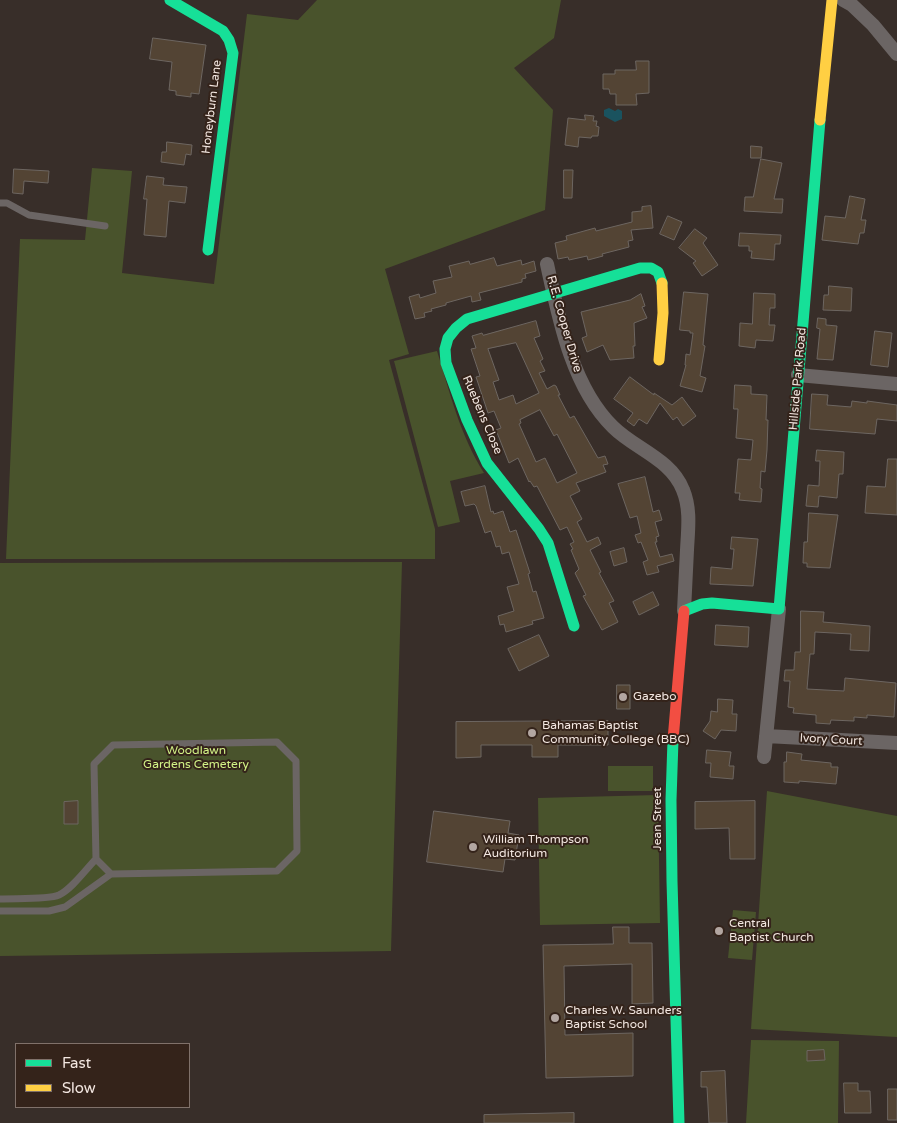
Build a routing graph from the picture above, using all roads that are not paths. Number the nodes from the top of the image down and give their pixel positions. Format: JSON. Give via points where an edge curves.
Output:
{"nodes":[{"id":1,"x":170,"y":0,"type":"edge"},
{"id":2,"x":832,"y":0,"type":"edge"},
{"id":3,"x":843,"y":0,"type":"edge"},
{"id":4,"x":897,"y":54,"type":"edge"},
{"id":5,"x":0,"y":202,"type":"edge"},
{"id":6,"x":105,"y":226,"type":"dead end"},
{"id":7,"x":208,"y":250,"type":"dead end"},
{"id":8,"x":547,"y":264,"type":"dead end"},
{"id":9,"x":554,"y":294,"type":"junction"},
{"id":10,"x":659,"y":360,"type":"dead end"},
{"id":11,"x":798,"y":375,"type":"junction"},
{"id":12,"x":897,"y":384,"type":"edge"},
{"id":13,"x":779,"y":609,"type":"junction"},
{"id":14,"x":684,"y":611,"type":"junction"},
{"id":15,"x":574,"y":626,"type":"dead end"},
{"id":16,"x":766,"y":736,"type":"junction"},
{"id":17,"x":897,"y":743,"type":"edge"},
{"id":18,"x":764,"y":757,"type":"dead end"},
{"id":19,"x":96,"y":859,"type":"junction"},
{"id":20,"x":111,"y":874,"type":"junction"},
{"id":21,"x":0,"y":899,"type":"edge"},
{"id":22,"x":0,"y":912,"type":"edge"},
{"id":23,"x":678,"y":1123,"type":"edge"}],
"edges":[{"from":1,"to":7,"type":"street","name":"Honeyburn Lane","via":[[223,31],[232,46]]},
{"from":2,"to":11,"type":"street","name":"Hillside Park Road"},
{"from":3,"to":4,"type":"street","via":[[873,24]]},
{"from":5,"to":6,"type":"lane","via":[[29,215]]},
{"from":8,"to":9,"type":"street","name":"R.E. Cooper Drive"},
{"from":9,"to":10,"type":"street","name":"Ruebens Close","via":[[635,269],[654,269],[661,276],[663,286]]},
{"from":9,"to":14,"type":"street","name":"R.E. Cooper Drive","via":[[569,348],[593,404],[615,429],[675,474],[684,491],[688,518]]},
{"from":9,"to":15,"type":"street","name":"Ruebens Close","via":[[467,319],[449,335],[444,350],[466,420],[482,454],[548,543]]},
{"from":11,"to":12,"type":"street"},
{"from":11,"to":13,"type":"street","name":"Hillside Park Road"},
{"from":13,"to":14,"type":"street","via":[[712,603]]},
{"from":13,"to":16,"type":"street","name":"Hillside Park Road"},
{"from":14,"to":23,"type":"street","name":"Jean Street","via":[[671,800]]},
{"from":16,"to":17,"type":"street","name":"Ivory Court"},
{"from":16,"to":18,"type":"street","name":"Hillside Park Road"},
{"from":19,"to":20,"type":"lane"},
{"from":19,"to":20,"type":"lane","via":[[94,764],[113,745],[277,742],[296,761],[297,851],[278,871]]},
{"from":19,"to":21,"type":"lane","via":[[59,895]]},
{"from":20,"to":22,"type":"lane","via":[[65,907],[49,911]]}]}
